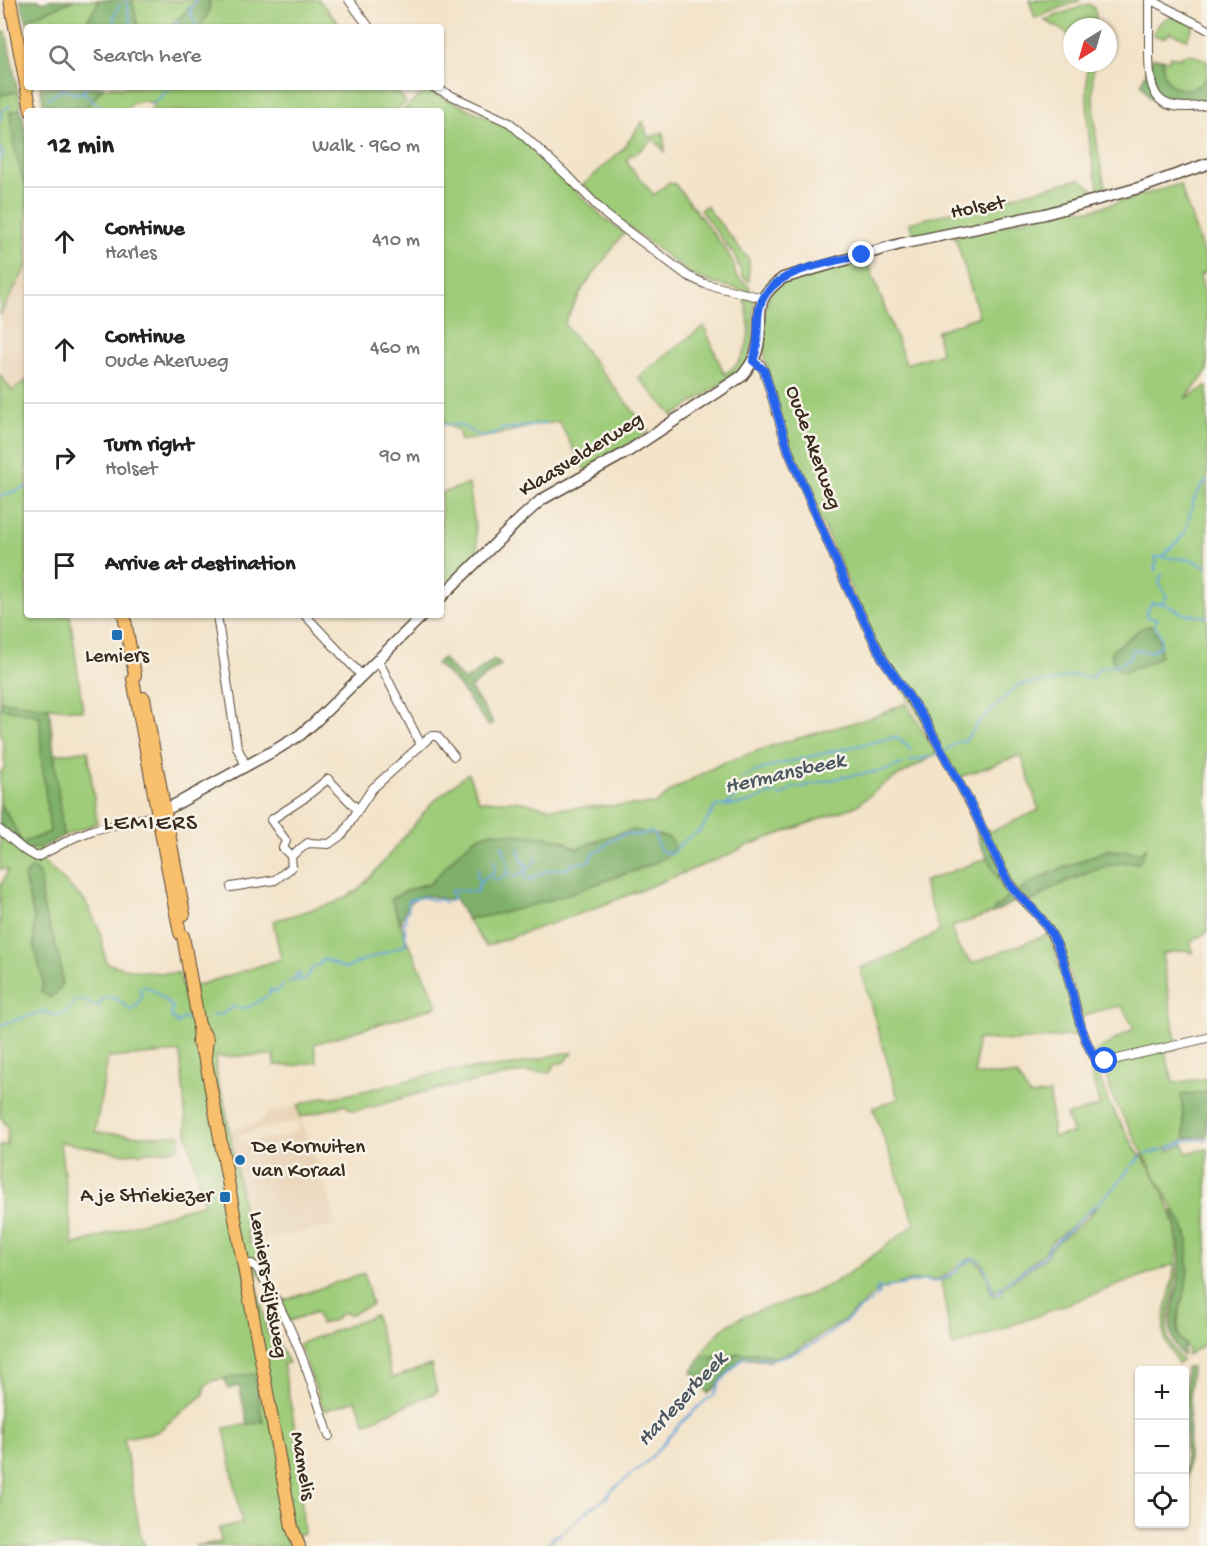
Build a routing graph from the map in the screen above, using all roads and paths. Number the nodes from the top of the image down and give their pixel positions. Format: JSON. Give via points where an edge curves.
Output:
{"nodes":[{"id":1,"x":10,"y":0,"type":"edge"},
{"id":2,"x":349,"y":0,"type":"edge"},
{"id":3,"x":1150,"y":0,"type":"edge"},
{"id":4,"x":367,"y":24,"type":"edge"},
{"id":5,"x":1207,"y":29,"type":"edge"},
{"id":6,"x":24,"y":74,"type":"edge"},
{"id":7,"x":27,"y":90,"type":"edge"},
{"id":8,"x":439,"y":90,"type":"edge"},
{"id":9,"x":1207,"y":105,"type":"edge"},
{"id":10,"x":30,"y":108,"type":"edge"},
{"id":11,"x":1207,"y":164,"type":"edge"},
{"id":12,"x":763,"y":298,"type":"junction"},
{"id":13,"x":753,"y":361,"type":"junction"},
{"id":14,"x":444,"y":594,"type":"edge"},
{"id":15,"x":125,"y":618,"type":"edge"},
{"id":16,"x":217,"y":618,"type":"edge"},
{"id":17,"x":308,"y":618,"type":"edge"},
{"id":18,"x":420,"y":618,"type":"edge"},
{"id":19,"x":378,"y":660,"type":"junction"},
{"id":20,"x":363,"y":676,"type":"junction"},
{"id":21,"x":421,"y":745,"type":"junction"},
{"id":22,"x":454,"y":756,"type":"dead end"},
{"id":23,"x":246,"y":766,"type":"junction"},
{"id":24,"x":358,"y":810,"type":"junction"},
{"id":25,"x":161,"y":812,"type":"junction"},
{"id":26,"x":0,"y":830,"type":"edge"},
{"id":27,"x":291,"y":856,"type":"junction"},
{"id":28,"x":231,"y":887,"type":"dead end"},
{"id":29,"x":1207,"y":1038,"type":"edge"},
{"id":30,"x":244,"y":1265,"type":"junction"},
{"id":31,"x":271,"y":1413,"type":"joint"},
{"id":32,"x":329,"y":1436,"type":"dead end"},
{"id":33,"x":292,"y":1527,"type":"junction"},
{"id":34,"x":294,"y":1546,"type":"edge"},
{"id":35,"x":299,"y":1546,"type":"edge"}],
"edges":[{"from":1,"to":6,"type":"main road"},
{"from":2,"to":4,"type":"street"},
{"from":3,"to":5,"type":"street"},
{"from":3,"to":9,"type":"street","via":[[1149,78],[1154,93],[1177,107]]},
{"from":7,"to":10,"type":"main road"},
{"from":8,"to":12,"type":"street","via":[[510,123],[606,215],[688,276]]},
{"from":11,"to":12,"type":"street","name":"Holset","via":[[1046,214],[900,244],[803,270],[783,278]]},
{"from":12,"to":13,"type":"street","via":[[759,344]]},
{"from":13,"to":14,"type":"street","name":"Klaasvelderweg","via":[[729,386],[627,452],[542,500]]},
{"from":13,"to":29,"type":"street","name":"Oude Akerweg","via":[[764,370],[789,452],[883,659],[915,705],[970,803],[1008,882],[1053,937],[1065,964],[1087,1044],[1097,1061]]},
{"from":15,"to":25,"type":"main road","name":"Lemiers-Rijksweg"},
{"from":16,"to":23,"type":"street","via":[[237,747]]},
{"from":17,"to":20,"type":"street"},
{"from":18,"to":19,"type":"street"},
{"from":19,"to":20,"type":"street"},
{"from":19,"to":21,"type":"street"},
{"from":20,"to":23,"type":"street","via":[[300,735]]},
{"from":21,"to":22,"type":"street","via":[[437,736]]},
{"from":21,"to":24,"type":"street","via":[[372,789]]},
{"from":23,"to":25,"type":"street"},
{"from":24,"to":27,"type":"street","via":[[343,834],[329,844],[308,843]]},
{"from":24,"to":27,"type":"street","via":[[328,779],[271,819],[285,841],[283,849]]},
{"from":25,"to":26,"type":"street","via":[[88,832],[37,857]]},
{"from":25,"to":30,"type":"main road","name":"Lemiers-Rijksweg","via":[[180,933],[199,1024],[207,1039],[205,1057]]},
{"from":27,"to":28,"type":"street","via":[[292,867],[274,880]]},
{"from":30,"to":31,"type":"main road","name":"Lemiers-Rijksweg"},
{"from":30,"to":32,"type":"street","via":[[259,1269],[284,1315]]},
{"from":31,"to":33,"type":"main road","name":"Mamelis"},
{"from":33,"to":34,"type":"main road","name":"Mamelis"},
{"from":33,"to":35,"type":"main road","name":"Mamelis"}]}
